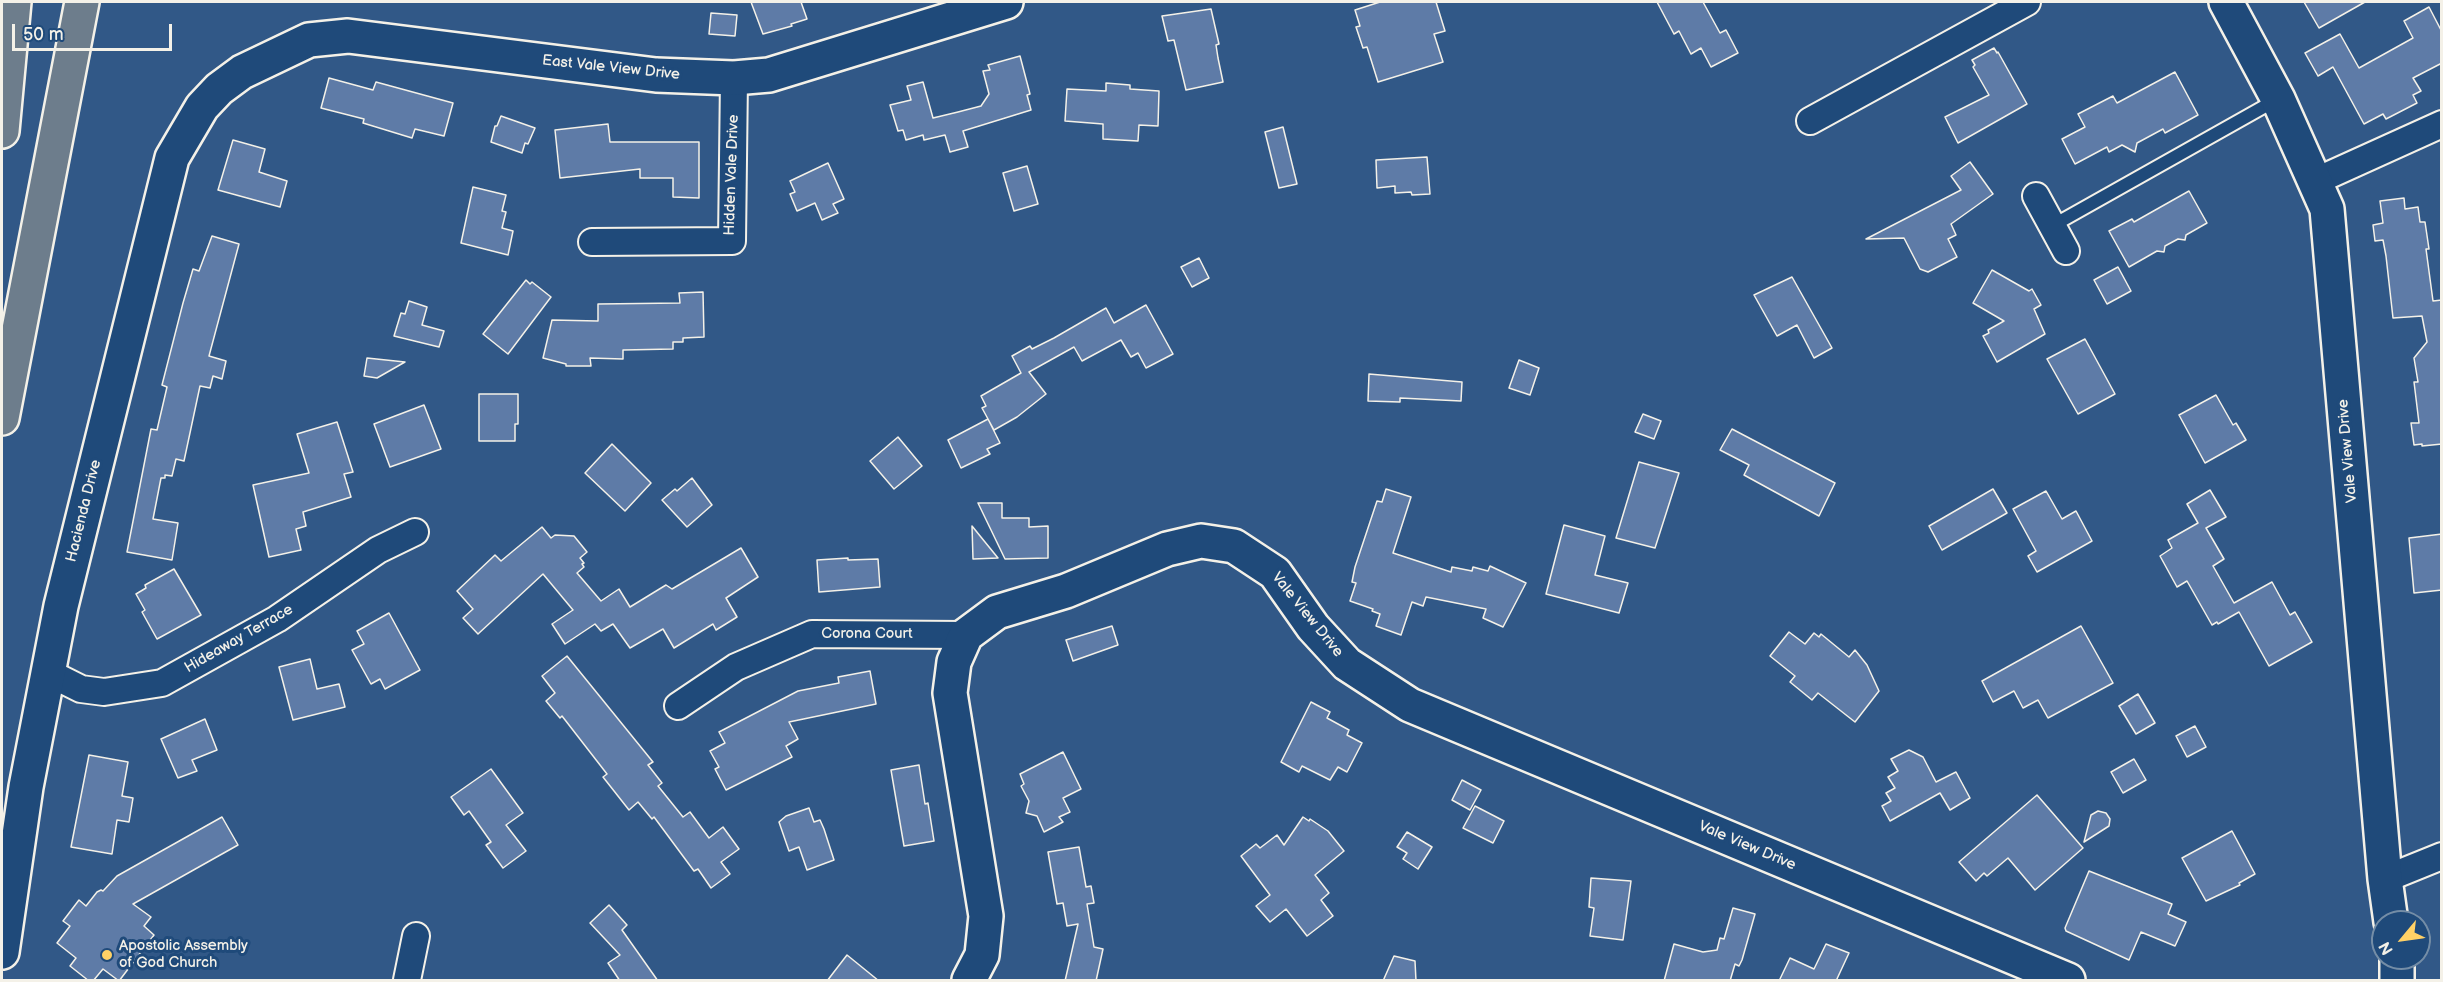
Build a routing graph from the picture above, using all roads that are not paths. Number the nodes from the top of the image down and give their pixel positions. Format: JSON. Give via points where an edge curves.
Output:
{"nodes":[{"id":1,"x":14,"y":2,"type":"edge"},
{"id":2,"x":82,"y":2,"type":"edge"},
{"id":3,"x":1006,"y":2,"type":"edge"},
{"id":4,"x":2027,"y":2,"type":"edge"},
{"id":5,"x":2226,"y":2,"type":"edge"},
{"id":6,"x":734,"y":78,"type":"junction"},
{"id":7,"x":219,"y":89,"type":"joint"},
{"id":8,"x":2278,"y":99,"type":"junction"},
{"id":9,"x":1810,"y":121,"type":"dead end"},
{"id":10,"x":2442,"y":124,"type":"edge"},
{"id":11,"x":2,"y":131,"type":"edge"},
{"id":12,"x":2316,"y":181,"type":"junction"},
{"id":13,"x":2036,"y":196,"type":"dead end"},
{"id":14,"x":2052,"y":226,"type":"junction"},
{"id":15,"x":591,"y":242,"type":"dead end"},
{"id":16,"x":2066,"y":251,"type":"dead end"},
{"id":17,"x":2,"y":418,"type":"edge"},
{"id":18,"x":415,"y":532,"type":"dead end"},
{"id":19,"x":966,"y":635,"type":"junction"},
{"id":20,"x":49,"y":673,"type":"junction"},
{"id":21,"x":678,"y":705,"type":"dead end"},
{"id":22,"x":2442,"y":856,"type":"edge"},
{"id":23,"x":2385,"y":879,"type":"junction"},
{"id":24,"x":2389,"y":910,"type":"edge"},
{"id":25,"x":417,"y":936,"type":"dead end"},
{"id":26,"x":2,"y":952,"type":"edge"},
{"id":27,"x":407,"y":981,"type":"edge"},
{"id":28,"x":969,"y":981,"type":"edge"},
{"id":29,"x":2068,"y":981,"type":"edge"}],
"edges":[{"from":1,"to":11,"type":"highway"},
{"from":2,"to":17,"type":"highway"},
{"from":3,"to":6,"type":"street","name":"East Vale View Drive","via":[[769,75]]},
{"from":4,"to":9,"type":"street"},
{"from":5,"to":8,"type":"street","name":"Vale View Drive"},
{"from":6,"to":7,"type":"street","name":"East Vale View Drive","via":[[656,75],[348,36],[309,40],[242,72]]},
{"from":6,"to":15,"type":"street","name":"Hidden Vale Drive","via":[[732,241]]},
{"from":7,"to":20,"type":"street","name":"Hacienda Drive","via":[[202,106],[172,158],[61,606]]},
{"from":8,"to":12,"type":"street","name":"Vale View Drive"},
{"from":8,"to":14,"type":"lane"},
{"from":10,"to":12,"type":"street"},
{"from":12,"to":23,"type":"street","name":"Vale View Drive","via":[[2327,208],[2334,273]]},
{"from":13,"to":14,"type":"street"},
{"from":14,"to":16,"type":"street"},
{"from":18,"to":20,"type":"street","name":"Hideaway Terrace","via":[[378,550],[277,619],[162,683],[104,692],[81,689]]},
{"from":19,"to":21,"type":"street","name":"Corona Court","via":[[812,634],[735,667]]},
{"from":19,"to":28,"type":"street","via":[[954,663],[950,693],[986,916],[982,955]]},
{"from":19,"to":29,"type":"street","name":"Vale View Drive","via":[[997,612],[1066,591],[1167,549],[1200,541],[1234,546],[1275,573],[1313,627],[1347,664],[1410,705]]},
{"from":20,"to":26,"type":"street","name":"Hacienda Drive","via":[[26,787]]},
{"from":22,"to":23,"type":"street"},
{"from":23,"to":24,"type":"street","name":"Vale View Drive"},
{"from":25,"to":27,"type":"street"}]}
